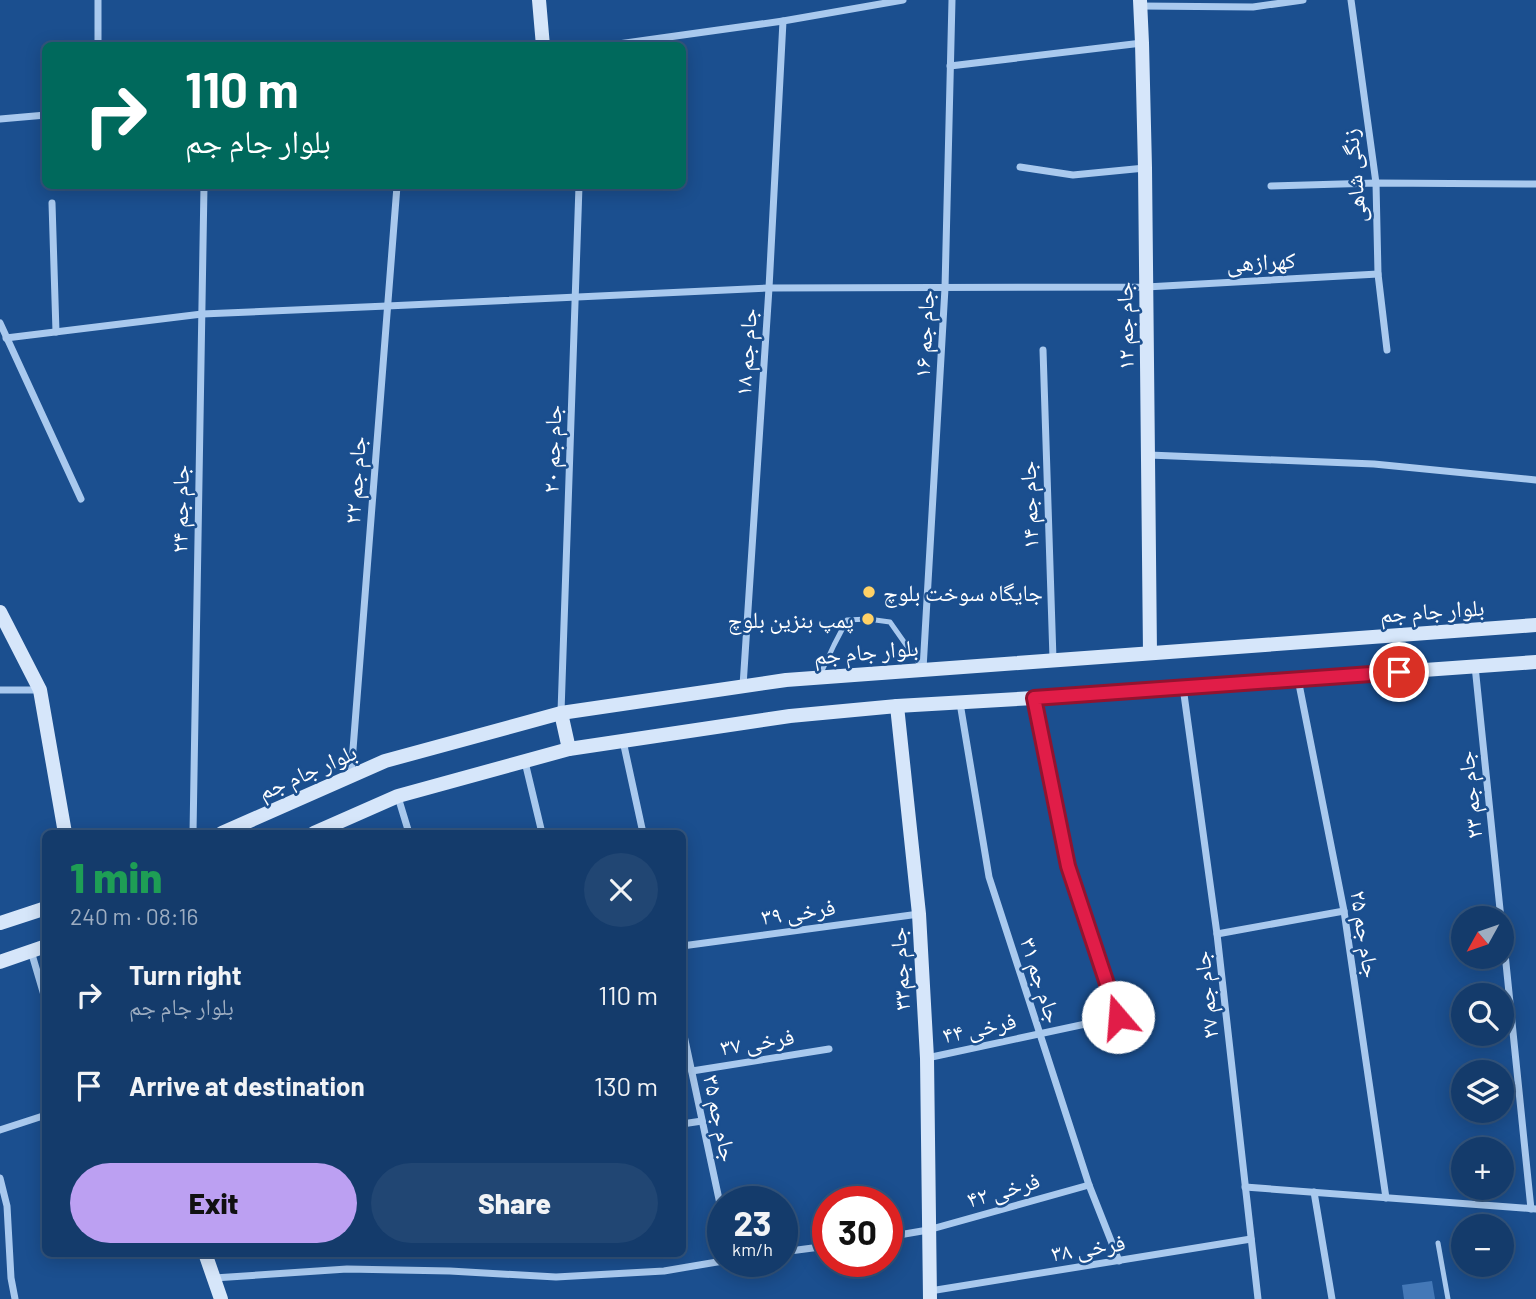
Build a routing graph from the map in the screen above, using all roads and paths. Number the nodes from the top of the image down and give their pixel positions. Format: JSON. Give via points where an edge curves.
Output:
{"nodes":[{"id":1,"x":98,"y":0,"type":"edge"},
{"id":2,"x":539,"y":0,"type":"edge"},
{"id":3,"x":904,"y":0,"type":"edge"},
{"id":4,"x":951,"y":0,"type":"edge"},
{"id":5,"x":1303,"y":0,"type":"edge"},
{"id":6,"x":1351,"y":0,"type":"edge"},
{"id":7,"x":1140,"y":3,"type":"edge"},
{"id":8,"x":783,"y":21,"type":"junction"},
{"id":9,"x":98,"y":42,"type":"edge"},
{"id":10,"x":543,"y":42,"type":"edge"},
{"id":11,"x":633,"y":42,"type":"edge"},
{"id":12,"x":1142,"y":43,"type":"junction"},
{"id":13,"x":950,"y":66,"type":"junction"},
{"id":14,"x":42,"y":115,"type":"edge"},
{"id":15,"x":0,"y":119,"type":"edge"},
{"id":16,"x":1020,"y":167,"type":"dead end"},
{"id":17,"x":1144,"y":169,"type":"junction"},
{"id":18,"x":1376,"y":183,"type":"junction"},
{"id":19,"x":1536,"y":184,"type":"edge"},
{"id":20,"x":1271,"y":186,"type":"dead end"},
{"id":21,"x":204,"y":189,"type":"edge"},
{"id":22,"x":397,"y":189,"type":"edge"},
{"id":23,"x":579,"y":189,"type":"edge"},
{"id":24,"x":52,"y":203,"type":"dead end"},
{"id":25,"x":1378,"y":274,"type":"junction"},
{"id":26,"x":1146,"y":287,"type":"junction"},
{"id":27,"x":769,"y":288,"type":"junction"},
{"id":28,"x":945,"y":288,"type":"junction"},
{"id":29,"x":576,"y":297,"type":"junction"},
{"id":30,"x":387,"y":306,"type":"junction"},
{"id":31,"x":202,"y":314,"type":"junction"},
{"id":32,"x":0,"y":323,"type":"edge"},
{"id":33,"x":56,"y":332,"type":"junction"},
{"id":34,"x":6,"y":338,"type":"junction"},
{"id":35,"x":1042,"y":349,"type":"dead end"},
{"id":36,"x":1387,"y":350,"type":"dead end"},
{"id":37,"x":1148,"y":455,"type":"junction"},
{"id":38,"x":1536,"y":480,"type":"edge"},
{"id":39,"x":81,"y":499,"type":"dead end"},
{"id":40,"x":0,"y":612,"type":"edge"},
{"id":41,"x":1536,"y":625,"type":"edge"},
{"id":42,"x":1150,"y":653,"type":"junction"},
{"id":43,"x":1052,"y":659,"type":"junction"},
{"id":44,"x":1536,"y":662,"type":"edge"},
{"id":45,"x":1475,"y":666,"type":"junction"},
{"id":46,"x":923,"y":669,"type":"junction"},
{"id":47,"x":819,"y":677,"type":"junction"},
{"id":48,"x":1298,"y":679,"type":"junction"},
{"id":49,"x":743,"y":686,"type":"junction"},
{"id":50,"x":1183,"y":687,"type":"junction"},
{"id":51,"x":0,"y":690,"type":"edge"},
{"id":52,"x":40,"y":690,"type":"junction"},
{"id":53,"x":1034,"y":698,"type":"junction"},
{"id":54,"x":960,"y":703,"type":"junction"},
{"id":55,"x":897,"y":706,"type":"junction"},
{"id":56,"x":561,"y":713,"type":"junction"},
{"id":57,"x":623,"y":741,"type":"junction"},
{"id":58,"x":569,"y":749,"type":"junction"},
{"id":59,"x":524,"y":761,"type":"junction"},
{"id":60,"x":351,"y":777,"type":"junction"},
{"id":61,"x":398,"y":796,"type":"junction"},
{"id":62,"x":64,"y":830,"type":"edge"},
{"id":63,"x":193,"y":830,"type":"edge"},
{"id":64,"x":229,"y":830,"type":"edge"},
{"id":65,"x":321,"y":830,"type":"edge"},
{"id":66,"x":408,"y":830,"type":"edge"},
{"id":67,"x":541,"y":830,"type":"edge"},
{"id":68,"x":642,"y":830,"type":"edge"},
{"id":69,"x":1499,"y":906,"type":"edge"},
{"id":70,"x":42,"y":909,"type":"edge"},
{"id":71,"x":1343,"y":911,"type":"junction"},
{"id":72,"x":919,"y":914,"type":"junction"},
{"id":73,"x":0,"y":923,"type":"edge"},
{"id":74,"x":1217,"y":934,"type":"junction"},
{"id":75,"x":686,"y":945,"type":"edge"},
{"id":76,"x":42,"y":947,"type":"edge"},
{"id":77,"x":31,"y":951,"type":"junction"},
{"id":78,"x":0,"y":962,"type":"edge"},
{"id":79,"x":1507,"y":970,"type":"edge"},
{"id":80,"x":42,"y":988,"type":"edge"},
{"id":81,"x":1040,"y":1034,"type":"junction"},
{"id":82,"x":686,"y":1044,"type":"edge"},
{"id":83,"x":829,"y":1049,"type":"dead end"},
{"id":84,"x":927,"y":1058,"type":"junction"},
{"id":85,"x":692,"y":1071,"type":"junction"},
{"id":86,"x":42,"y":1116,"type":"edge"},
{"id":87,"x":702,"y":1121,"type":"junction"},
{"id":88,"x":686,"y":1123,"type":"edge"},
{"id":89,"x":0,"y":1130,"type":"edge"},
{"id":90,"x":0,"y":1178,"type":"edge"},
{"id":91,"x":1088,"y":1185,"type":"junction"},
{"id":92,"x":716,"y":1186,"type":"edge"},
{"id":93,"x":1245,"y":1186,"type":"junction"},
{"id":94,"x":1314,"y":1192,"type":"junction"},
{"id":95,"x":1386,"y":1198,"type":"junction"},
{"id":96,"x":1534,"y":1209,"type":"edge"},
{"id":97,"x":928,"y":1230,"type":"junction"},
{"id":98,"x":903,"y":1234,"type":"edge"},
{"id":99,"x":1251,"y":1239,"type":"junction"},
{"id":100,"x":1438,"y":1243,"type":"dead end"},
{"id":101,"x":206,"y":1257,"type":"edge"},
{"id":102,"x":1119,"y":1261,"type":"junction"},
{"id":103,"x":707,"y":1264,"type":"edge"},
{"id":104,"x":213,"y":1278,"type":"junction"},
{"id":105,"x":930,"y":1295,"type":"edge"},
{"id":106,"x":15,"y":1299,"type":"edge"},
{"id":107,"x":221,"y":1299,"type":"edge"},
{"id":108,"x":1258,"y":1299,"type":"edge"},
{"id":109,"x":1332,"y":1299,"type":"edge"},
{"id":110,"x":1448,"y":1299,"type":"edge"}],
"edges":[{"from":1,"to":9,"type":"street"},
{"from":2,"to":10,"type":"main road"},
{"from":3,"to":8,"type":"street"},
{"from":4,"to":13,"type":"street","name":"جام جم ۱۶"},
{"from":5,"to":7,"type":"street","via":[[1253,7]]},
{"from":6,"to":18,"type":"street","name":"زنگی شاهی"},
{"from":7,"to":12,"type":"main road","name":"جام جم ۱۲"},
{"from":8,"to":11,"type":"street"},
{"from":8,"to":27,"type":"street","name":"جام جم ۱۸"},
{"from":12,"to":13,"type":"street"},
{"from":12,"to":17,"type":"main road","name":"جام جم ۱۲"},
{"from":13,"to":28,"type":"street","name":"جام جم ۱۶"},
{"from":14,"to":15,"type":"street"},
{"from":16,"to":17,"type":"street","via":[[1073,175]]},
{"from":17,"to":26,"type":"main road","name":"جام جم ۱۲"},
{"from":18,"to":19,"type":"street"},
{"from":18,"to":20,"type":"street"},
{"from":18,"to":25,"type":"street","name":"زنگی شاهی"},
{"from":21,"to":31,"type":"street","name":"جام جم ۲۴"},
{"from":22,"to":30,"type":"street","name":"جام جم ۲۲"},
{"from":23,"to":29,"type":"street","name":"جام جم ۲۰"},
{"from":24,"to":33,"type":"street"},
{"from":25,"to":26,"type":"street","name":"کهرازهی"},
{"from":25,"to":36,"type":"street","name":"زنگی شاهی"},
{"from":26,"to":28,"type":"street","name":"کهرازهی"},
{"from":26,"to":37,"type":"main road","name":"جام جم ۱۲"},
{"from":27,"to":28,"type":"street","name":"کهرازهی"},
{"from":27,"to":29,"type":"street","name":"کهرازهی"},
{"from":27,"to":49,"type":"street","name":"جام جم ۱۸"},
{"from":28,"to":46,"type":"street","name":"جام جم ۱۶"},
{"from":29,"to":30,"type":"street","name":"کهرازهی"},
{"from":29,"to":56,"type":"street","name":"جام جم ۲۰"},
{"from":30,"to":31,"type":"street","name":"کهرازهی"},
{"from":30,"to":60,"type":"street","name":"جام جم ۲۲"},
{"from":31,"to":33,"type":"street","name":"کهرازهی"},
{"from":31,"to":63,"type":"street","name":"جام جم ۲۴"},
{"from":32,"to":34,"type":"street"},
{"from":33,"to":34,"type":"street","name":"کهرازهی"},
{"from":34,"to":39,"type":"street"},
{"from":35,"to":43,"type":"street","name":"جام جم ۱۴"},
{"from":37,"to":38,"type":"street","via":[[1374,464]]},
{"from":37,"to":42,"type":"main road","name":"جام جم ۱۲"},
{"from":40,"to":52,"type":"main road"},
{"from":41,"to":42,"type":"main road","name":"بلوار جام جم"},
{"from":42,"to":43,"type":"main road","name":"بلوار جام جم"},
{"from":43,"to":46,"type":"main road","name":"بلوار جام جم"},
{"from":44,"to":45,"type":"main road"},
{"from":45,"to":48,"type":"main road"},
{"from":45,"to":69,"type":"street","name":"جام جم ۲۳"},
{"from":46,"to":47,"type":"main road","name":"بلوار جام جم"},
{"from":46,"to":47,"type":"lane","via":[[890,622],[868,619],[847,621]]},
{"from":47,"to":49,"type":"main road","name":"بلوار جام جم"},
{"from":48,"to":50,"type":"main road"},
{"from":48,"to":71,"type":"street","name":"جام جم ۲۵"},
{"from":49,"to":56,"type":"main road","name":"بلوار جام جم"},
{"from":50,"to":53,"type":"main road"},
{"from":50,"to":74,"type":"street","name":"جام جم ۲۷"},
{"from":51,"to":52,"type":"street"},
{"from":52,"to":62,"type":"main road"},
{"from":53,"to":54,"type":"main road"},
{"from":53,"to":81,"type":"street","name":"فرخی ۴۴","via":[[1068,866],[1118,1017]]},
{"from":54,"to":55,"type":"main road"},
{"from":54,"to":81,"type":"street","name":"جام جم ۳۱","via":[[989,877]]},
{"from":55,"to":57,"type":"main road","via":[[790,716]]},
{"from":55,"to":72,"type":"main road","name":"جام جم۳۳"},
{"from":56,"to":58,"type":"main road"},
{"from":56,"to":60,"type":"main road","name":"بلوار جام جم","via":[[385,761]]},
{"from":57,"to":58,"type":"main road"},
{"from":57,"to":68,"type":"street"},
{"from":58,"to":59,"type":"main road"},
{"from":59,"to":61,"type":"main road"},
{"from":59,"to":67,"type":"street"},
{"from":60,"to":64,"type":"main road","name":"بلوار جام جم"},
{"from":61,"to":65,"type":"main road"},
{"from":61,"to":66,"type":"street"},
{"from":70,"to":73,"type":"main road"},
{"from":71,"to":74,"type":"street"},
{"from":71,"to":95,"type":"street","name":"جام جم ۲۵"},
{"from":72,"to":75,"type":"street","name":"فرخی ۳۹"},
{"from":72,"to":84,"type":"main road","name":"جام جم۳۳"},
{"from":74,"to":93,"type":"street","name":"جام جم ۲۷"},
{"from":76,"to":77,"type":"main road"},
{"from":77,"to":78,"type":"main road"},
{"from":77,"to":80,"type":"street"},
{"from":79,"to":96,"type":"street","name":"جام جم ۲۳"},
{"from":81,"to":84,"type":"street","name":"فرخی ۴۴"},
{"from":81,"to":91,"type":"street","name":"جام جم ۳۱"},
{"from":82,"to":85,"type":"street","name":"جام جم ۳۵"},
{"from":83,"to":85,"type":"street","name":"فرخی ۳۷"},
{"from":84,"to":97,"type":"main road","name":"جام جم۳۳"},
{"from":85,"to":87,"type":"street","name":"جام جم ۳۵"},
{"from":86,"to":89,"type":"street"},
{"from":87,"to":88,"type":"street"},
{"from":87,"to":92,"type":"street","name":"جام جم ۳۵"},
{"from":90,"to":106,"type":"street","via":[[7,1206]]},
{"from":91,"to":97,"type":"street","name":"فرخی ۴۲"},
{"from":91,"to":102,"type":"street","name":"جام جم ۳۱"},
{"from":93,"to":94,"type":"street"},
{"from":93,"to":99,"type":"street","name":"جام جم ۲۷"},
{"from":94,"to":95,"type":"street"},
{"from":94,"to":109,"type":"street"},
{"from":95,"to":96,"type":"street"},
{"from":97,"to":98,"type":"street","name":"فرخی ۴۲"},
{"from":97,"to":105,"type":"main road","name":"جام جم۳۳"},
{"from":99,"to":102,"type":"street","name":"فرخی ۳۸"},
{"from":99,"to":108,"type":"street","name":"جام جم ۲۷"},
{"from":100,"to":110,"type":"lane"},
{"from":101,"to":104,"type":"main road"},
{"from":102,"to":105,"type":"street","name":"فرخی ۳۸"},
{"from":103,"to":104,"type":"street","via":[[556,1277],[347,1269]]},
{"from":104,"to":107,"type":"main road"}]}
